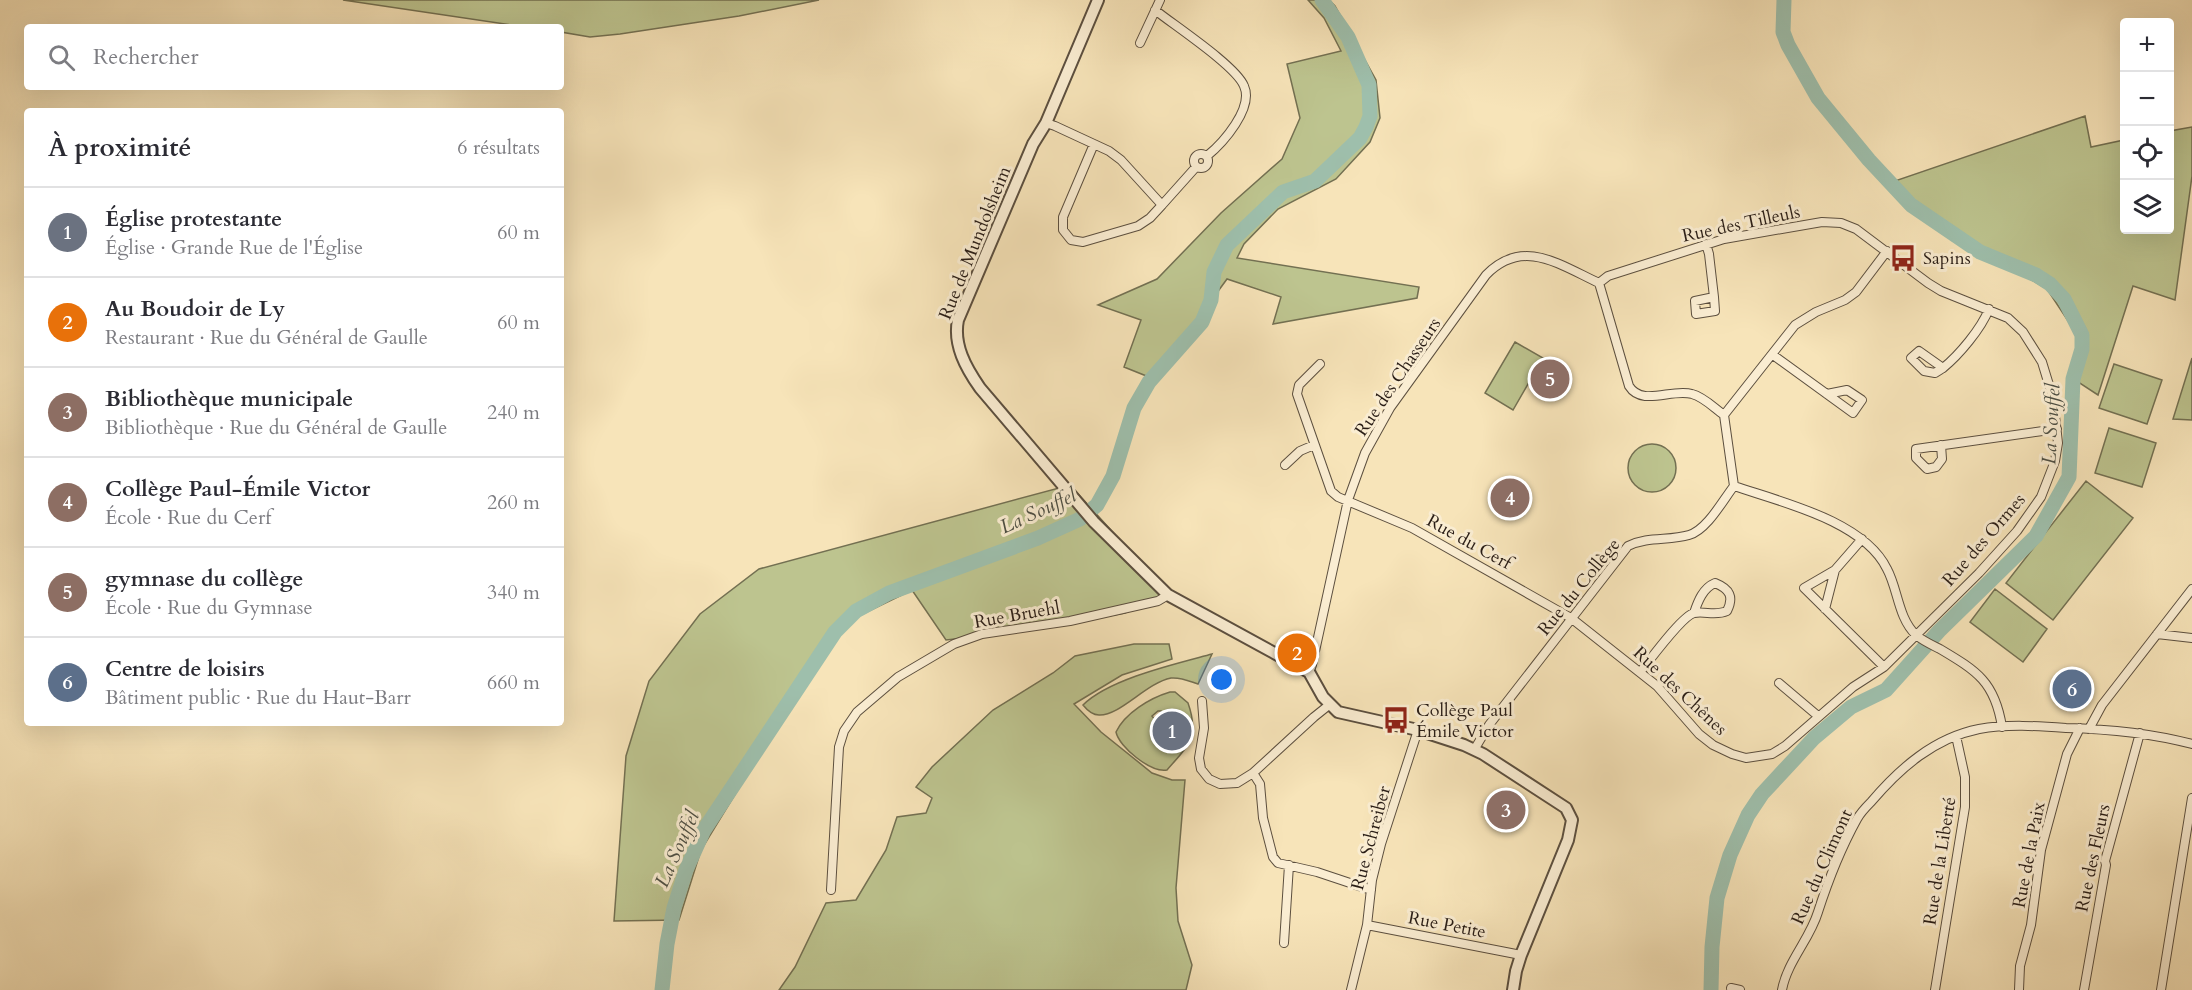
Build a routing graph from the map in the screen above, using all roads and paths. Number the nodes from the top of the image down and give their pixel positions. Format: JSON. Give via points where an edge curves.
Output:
{"nodes":[{"id":1,"x":1098,"y":0,"type":"edge"},
{"id":2,"x":1160,"y":0,"type":"edge"},
{"id":3,"x":1155,"y":10,"type":"junction"},
{"id":4,"x":1140,"y":43,"type":"dead end"},
{"id":5,"x":1046,"y":123,"type":"junction"},
{"id":6,"x":1094,"y":144,"type":"junction"},
{"id":7,"x":1162,"y":205,"type":"junction"},
{"id":8,"x":1706,"y":244,"type":"junction"},
{"id":9,"x":1887,"y":251,"type":"junction"},
{"id":10,"x":1599,"y":283,"type":"junction"},
{"id":11,"x":1714,"y":297,"type":"dead end"},
{"id":12,"x":1989,"y":309,"type":"junction"},
{"id":13,"x":1773,"y":355,"type":"junction"},
{"id":14,"x":1320,"y":363,"type":"dead end"},
{"id":15,"x":1943,"y":368,"type":"dead end"},
{"id":16,"x":1827,"y":394,"type":"dead end"},
{"id":17,"x":1724,"y":415,"type":"junction"},
{"id":18,"x":2057,"y":429,"type":"junction"},
{"id":19,"x":1314,"y":445,"type":"junction"},
{"id":20,"x":1941,"y":445,"type":"dead end"},
{"id":21,"x":1285,"y":465,"type":"dead end"},
{"id":22,"x":1734,"y":486,"type":"junction"},
{"id":23,"x":1348,"y":500,"type":"junction"},
{"id":24,"x":1862,"y":539,"type":"junction"},
{"id":25,"x":1835,"y":570,"type":"junction"},
{"id":26,"x":2192,"y":589,"type":"edge"},
{"id":27,"x":1168,"y":595,"type":"junction"},
{"id":28,"x":1825,"y":609,"type":"junction"},
{"id":29,"x":1694,"y":613,"type":"junction"},
{"id":30,"x":1571,"y":618,"type":"junction"},
{"id":31,"x":2157,"y":634,"type":"junction"},
{"id":32,"x":1917,"y":636,"type":"junction"},
{"id":33,"x":2192,"y":638,"type":"edge"},
{"id":34,"x":1884,"y":668,"type":"junction"},
{"id":35,"x":1641,"y":671,"type":"junction"},
{"id":36,"x":1309,"y":672,"type":"junction"},
{"id":37,"x":1779,"y":683,"type":"dead end"},
{"id":38,"x":1202,"y":701,"type":"dead end"},
{"id":39,"x":1329,"y":705,"type":"junction"},
{"id":40,"x":1818,"y":716,"type":"junction"},
{"id":41,"x":2002,"y":727,"type":"junction"},
{"id":42,"x":2084,"y":729,"type":"junction"},
{"id":43,"x":1418,"y":730,"type":"junction"},
{"id":44,"x":2140,"y":733,"type":"junction"},
{"id":45,"x":1956,"y":736,"type":"junction"},
{"id":46,"x":2192,"y":744,"type":"edge"},
{"id":47,"x":1474,"y":750,"type":"junction"},
{"id":48,"x":1253,"y":773,"type":"junction"},
{"id":49,"x":2192,"y":798,"type":"edge"},
{"id":50,"x":1288,"y":865,"type":"junction"},
{"id":51,"x":831,"y":890,"type":"dead end"},
{"id":52,"x":1371,"y":890,"type":"junction"},
{"id":53,"x":1367,"y":925,"type":"junction"},
{"id":54,"x":1284,"y":943,"type":"dead end"},
{"id":55,"x":1521,"y":955,"type":"junction"},
{"id":56,"x":1731,"y":988,"type":"dead end"},
{"id":57,"x":1351,"y":990,"type":"edge"},
{"id":58,"x":1513,"y":990,"type":"edge"},
{"id":59,"x":1740,"y":990,"type":"edge"},
{"id":60,"x":1782,"y":990,"type":"edge"},
{"id":61,"x":1935,"y":990,"type":"edge"},
{"id":62,"x":2019,"y":990,"type":"edge"},
{"id":63,"x":2084,"y":990,"type":"edge"},
{"id":64,"x":2161,"y":990,"type":"edge"}],
"edges":[{"from":1,"to":5,"type":"street","name":"Rue de Mundolsheim"},
{"from":2,"to":3,"type":"street"},
{"from":3,"to":4,"type":"street"},
{"from":3,"to":7,"type":"street","via":[[1236,73],[1245,87],[1247,102],[1241,117],[1207,156],[1196,155],[1196,167]]},
{"from":5,"to":6,"type":"street"},
{"from":5,"to":27,"type":"street","name":"Rue de Mundolsheim","via":[[1033,144],[958,320],[960,353],[980,388],[1081,507]]},
{"from":6,"to":7,"type":"street","via":[[1120,160]]},
{"from":6,"to":7,"type":"street","via":[[1063,217],[1063,230],[1071,240],[1083,242],[1138,226]]},
{"from":8,"to":9,"type":"street","name":"Rue des Tilleuls","via":[[1822,222],[1856,229]]},
{"from":8,"to":10,"type":"street","name":"Rue des Tilleuls","via":[[1608,276]]},
{"from":8,"to":11,"type":"street"},
{"from":9,"to":12,"type":"street","name":"Rue des Ormes","via":[[1941,291]]},
{"from":9,"to":13,"type":"street","via":[[1856,292],[1795,325]]},
{"from":10,"to":17,"type":"street","via":[[1629,386],[1636,395],[1693,394]]},
{"from":10,"to":23,"type":"street","name":"Rue des Chasseurs","via":[[1539,257],[1510,257],[1497,264],[1390,408],[1365,453]]},
{"from":12,"to":15,"type":"street"},
{"from":12,"to":18,"type":"street","name":"Rue des Ormes","via":[[2008,318],[2023,332],[2042,363]]},
{"from":13,"to":16,"type":"street"},
{"from":13,"to":17,"type":"street"},
{"from":14,"to":19,"type":"street","name":"Rue du Cerf","via":[[1299,386],[1297,394]]},
{"from":17,"to":22,"type":"street"},
{"from":18,"to":20,"type":"street"},
{"from":18,"to":32,"type":"street","name":"Rue des Ormes","via":[[2052,470],[2028,518]]},
{"from":19,"to":21,"type":"street","via":[[1300,451]]},
{"from":19,"to":23,"type":"street","name":"Rue du Cerf","via":[[1331,491]]},
{"from":22,"to":24,"type":"street","via":[[1840,524]]},
{"from":22,"to":30,"type":"street","name":"Rue du Collège","via":[[1702,528],[1689,535],[1638,541],[1628,546]]},
{"from":23,"to":30,"type":"street","name":"Rue du Cerf","via":[[1412,528]]},
{"from":23,"to":36,"type":"street","name":"Rue des Chasseurs"},
{"from":24,"to":25,"type":"street"},
{"from":24,"to":32,"type":"street","via":[[1883,561],[1901,610]]},
{"from":25,"to":28,"type":"street"},
{"from":25,"to":28,"type":"street","via":[[1804,588]]},
{"from":26,"to":31,"type":"street","name":"Rue de la Paix"},
{"from":27,"to":36,"type":"street","name":"Rue de Mundolsheim"},
{"from":27,"to":51,"type":"street","name":"Rue Bruehl","via":[[1158,602],[982,634],[954,644],[898,677],[857,712],[839,747]]},
{"from":28,"to":34,"type":"street"},
{"from":29,"to":29,"type":"street","via":[[1727,611],[1729,591],[1715,583],[1709,586]]},
{"from":29,"to":35,"type":"street","via":[[1684,619]]},
{"from":30,"to":35,"type":"street","name":"Rue des Chênes"},
{"from":30,"to":47,"type":"street","name":"Rue du Collège"},
{"from":31,"to":33,"type":"street"},
{"from":31,"to":42,"type":"street","name":"Rue de la Paix"},
{"from":32,"to":34,"type":"street","name":"Rue des Chênes"},
{"from":32,"to":41,"type":"street","via":[[1967,665],[1988,684]]},
{"from":34,"to":40,"type":"street","name":"Rue des Chênes"},
{"from":35,"to":40,"type":"street","name":"Rue des Chênes","via":[[1705,740],[1738,756],[1772,754]]},
{"from":36,"to":39,"type":"street"},
{"from":37,"to":40,"type":"street"},
{"from":38,"to":48,"type":"street","via":[[1201,769],[1220,784],[1237,783]]},
{"from":39,"to":43,"type":"street","via":[[1350,717]]},
{"from":39,"to":48,"type":"street"},
{"from":41,"to":42,"type":"street","name":"Rue du Climont"},
{"from":41,"to":45,"type":"street","name":"Rue du Climont"},
{"from":42,"to":44,"type":"street","name":"Rue du Climont"},
{"from":42,"to":62,"type":"street","name":"Rue de la Paix","via":[[2067,754],[2041,850]]},
{"from":43,"to":47,"type":"street"},
{"from":43,"to":52,"type":"street","name":"Rue Schreiber","via":[[1381,844]]},
{"from":44,"to":46,"type":"street","name":"Rue du Climont"},
{"from":44,"to":63,"type":"street","name":"Rue des Fleurs","via":[[2105,861]]},
{"from":45,"to":60,"type":"street","name":"Rue du Climont","via":[[1933,747],[1892,777],[1861,813]]},
{"from":45,"to":61,"type":"street","name":"Rue de la Liberté","via":[[1965,777],[1965,807]]},
{"from":47,"to":55,"type":"street","via":[[1566,808],[1572,820],[1568,840]]},
{"from":48,"to":50,"type":"street","via":[[1260,784],[1263,818],[1273,857]]},
{"from":49,"to":64,"type":"street"},
{"from":50,"to":52,"type":"street"},
{"from":50,"to":54,"type":"street"},
{"from":52,"to":53,"type":"street","name":"Rue Schreiber"},
{"from":53,"to":55,"type":"street","name":"Rue Petite"},
{"from":53,"to":57,"type":"street","name":"Rue Schreiber"},
{"from":55,"to":58,"type":"street"},
{"from":56,"to":59,"type":"street"}]}
